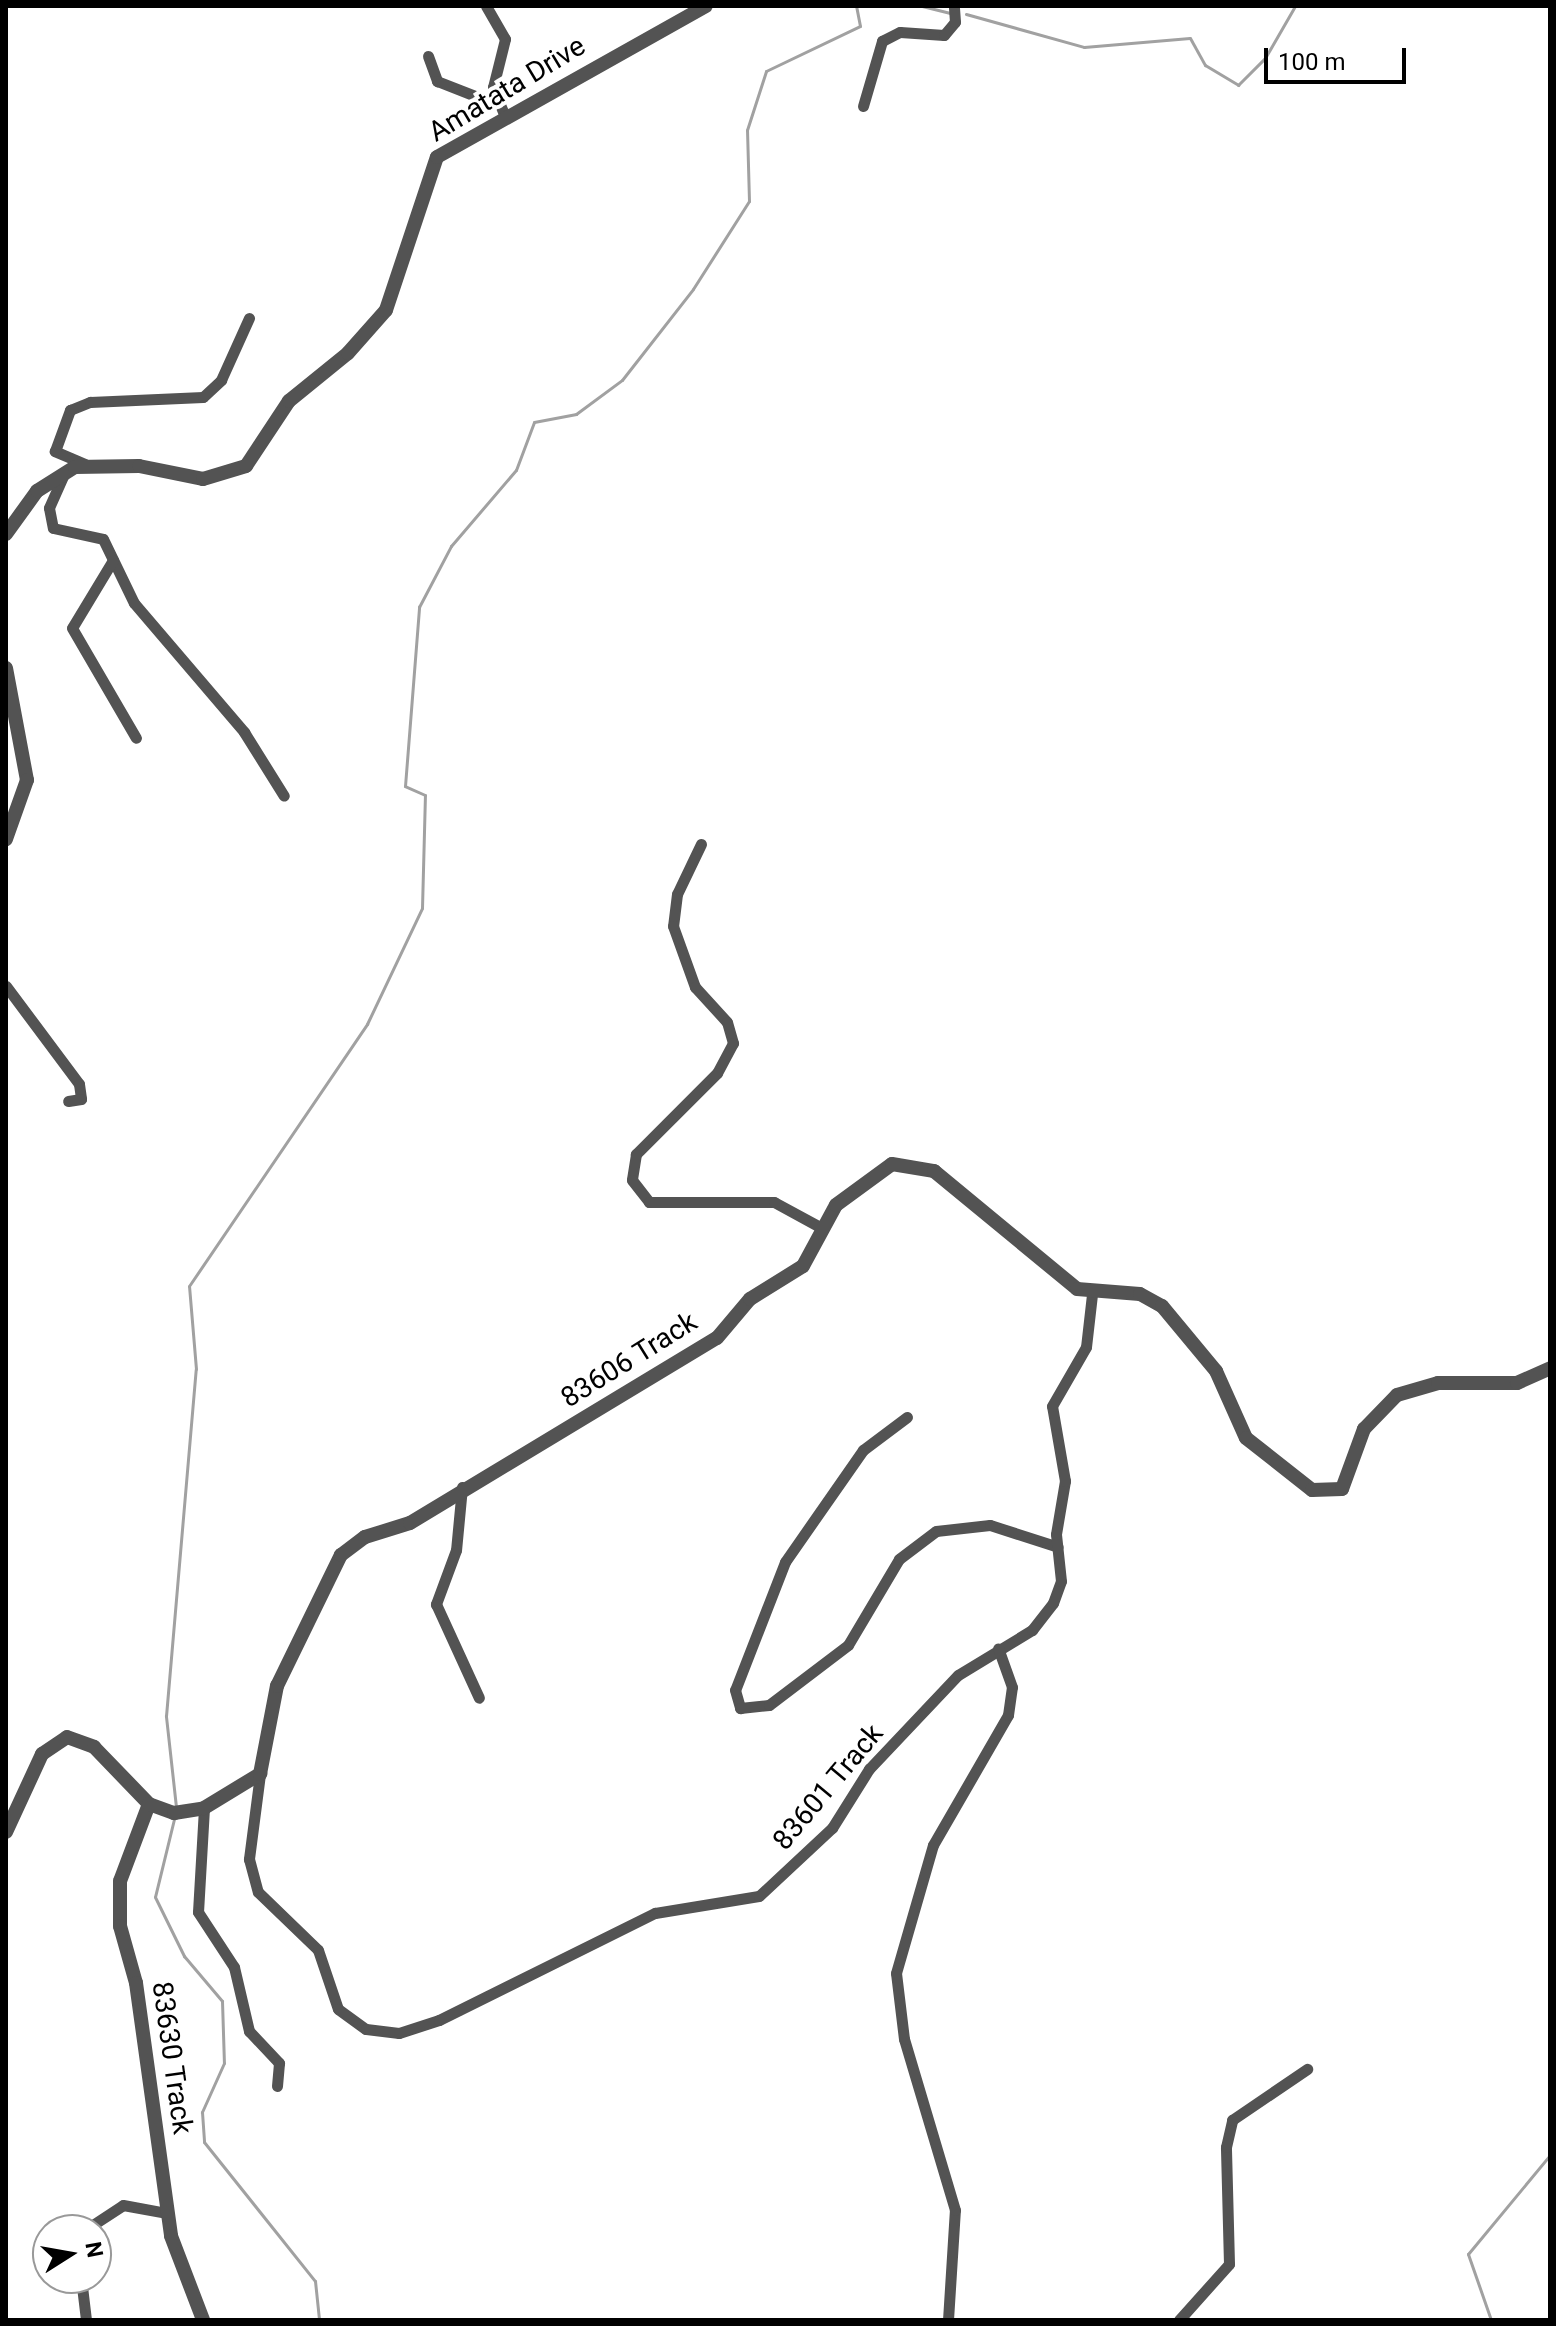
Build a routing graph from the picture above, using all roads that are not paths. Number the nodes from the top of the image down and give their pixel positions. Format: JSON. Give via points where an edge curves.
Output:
{"nodes":[{"id":1,"x":486,"y":6,"type":"edge"},
{"id":2,"x":706,"y":6,"type":"edge"},
{"id":3,"x":954,"y":6,"type":"edge"},
{"id":4,"x":428,"y":56,"type":"dead end"},
{"id":5,"x":863,"y":106,"type":"dead end"},
{"id":6,"x":499,"y":108,"type":"junction"},
{"id":7,"x":249,"y":318,"type":"dead end"},
{"id":8,"x":86,"y":464,"type":"junction"},
{"id":9,"x":65,"y":470,"type":"junction"},
{"id":10,"x":6,"y":534,"type":"edge"},
{"id":11,"x":113,"y":560,"type":"junction"},
{"id":12,"x":6,"y":668,"type":"edge"},
{"id":13,"x":136,"y":738,"type":"dead end"},
{"id":14,"x":284,"y":796,"type":"dead end"},
{"id":15,"x":6,"y":839,"type":"edge"},
{"id":16,"x":701,"y":844,"type":"dead end"},
{"id":17,"x":6,"y":986,"type":"edge"},
{"id":18,"x":68,"y":1101,"type":"dead end"},
{"id":19,"x":818,"y":1226,"type":"junction"},
{"id":20,"x":1092,"y":1294,"type":"junction"},
{"id":21,"x":1550,"y":1368,"type":"edge"},
{"id":22,"x":907,"y":1417,"type":"dead end"},
{"id":23,"x":463,"y":1486,"type":"junction"},
{"id":24,"x":1058,"y":1547,"type":"junction"},
{"id":25,"x":998,"y":1648,"type":"junction"},
{"id":26,"x":479,"y":1698,"type":"dead end"},
{"id":27,"x":260,"y":1774,"type":"junction"},
{"id":28,"x":149,"y":1804,"type":"junction"},
{"id":29,"x":204,"y":1808,"type":"junction"},
{"id":30,"x":6,"y":1832,"type":"edge"},
{"id":31,"x":1307,"y":2069,"type":"dead end"},
{"id":32,"x":277,"y":2086,"type":"dead end"},
{"id":33,"x":167,"y":2213,"type":"junction"},
{"id":34,"x":109,"y":2214,"type":"edge"},
{"id":35,"x":83,"y":2294,"type":"edge"},
{"id":36,"x":86,"y":2320,"type":"edge"},
{"id":37,"x":203,"y":2320,"type":"edge"},
{"id":38,"x":948,"y":2320,"type":"edge"},
{"id":39,"x":1179,"y":2320,"type":"edge"}],
"edges":[{"from":1,"to":6,"type":"street","via":[[505,39]]},
{"from":2,"to":6,"type":"street","name":"Amatata Drive"},
{"from":3,"to":5,"type":"street","via":[[955,22],[944,35],[900,32],[882,41]]},
{"from":4,"to":6,"type":"street","via":[[437,81]]},
{"from":6,"to":8,"type":"street","name":"Amatata Drive","via":[[437,157],[386,310],[348,353],[289,401],[246,466],[203,479]]},
{"from":7,"to":8,"type":"street","via":[[221,380],[203,397],[90,402],[70,410],[55,451]]},
{"from":8,"to":9,"type":"street","name":"Amatata Drive"},
{"from":9,"to":10,"type":"street","name":"Amatata Drive","via":[[37,491]]},
{"from":9,"to":11,"type":"street","via":[[49,508],[51,525],[59,534],[103,539]]},
{"from":11,"to":13,"type":"street","via":[[72,628]]},
{"from":11,"to":14,"type":"street","via":[[134,603],[237,724]]},
{"from":12,"to":15,"type":"street","via":[[27,780]]},
{"from":16,"to":19,"type":"street","via":[[677,894],[673,926],[695,987],[727,1022],[733,1043],[717,1073],[636,1154],[632,1180],[649,1202],[774,1202]]},
{"from":17,"to":18,"type":"street","via":[[79,1084],[81,1099]]},
{"from":19,"to":20,"type":"street","name":"83606 Track","via":[[884,1168],[916,1164]]},
{"from":19,"to":23,"type":"street","name":"83606 Track","via":[[803,1266],[750,1299],[717,1338]]},
{"from":20,"to":21,"type":"street","via":[[1140,1294],[1162,1306],[1216,1371],[1246,1438],[1280,1471],[1321,1492],[1342,1489],[1364,1429],[1397,1395],[1438,1383],[1517,1383]]},
{"from":20,"to":24,"type":"street","name":"83601 Track","via":[[1086,1347],[1052,1406],[1065,1481]]},
{"from":22,"to":24,"type":"street","via":[[863,1450],[785,1562],[735,1690],[740,1708],[769,1705],[848,1645],[899,1559],[936,1531],[990,1525]]},
{"from":23,"to":26,"type":"street","via":[[456,1550],[436,1604]]},
{"from":23,"to":27,"type":"street","name":"83606 Track","via":[[410,1523],[365,1537],[341,1555],[277,1686]]},
{"from":24,"to":25,"type":"street","name":"83601 Track","via":[[1061,1581],[1042,1621]]},
{"from":25,"to":27,"type":"street","name":"83601 Track","via":[[958,1675],[869,1769],[832,1828],[759,1896],[655,1913],[544,1973],[399,2033],[346,2018],[318,1950],[258,1892],[249,1859]]},
{"from":25,"to":38,"type":"street","via":[[1012,1687],[1008,1715],[933,1845],[896,1973],[904,2039],[955,2210]]},
{"from":27,"to":29,"type":"street"},
{"from":28,"to":29,"type":"street","via":[[174,1813]]},
{"from":28,"to":30,"type":"street","via":[[94,1747],[67,1737],[42,1754]]},
{"from":28,"to":33,"type":"street","name":"83630 Track","via":[[125,1858],[119,1901]]},
{"from":29,"to":32,"type":"street","via":[[198,1912],[234,1967],[249,2031],[279,2063]]},
{"from":31,"to":39,"type":"street","via":[[1232,2120],[1226,2147],[1229,2264]]},
{"from":33,"to":34,"type":"street","via":[[123,2205]]},
{"from":33,"to":37,"type":"street","name":"83630 Track"},
{"from":35,"to":36,"type":"street"}]}
